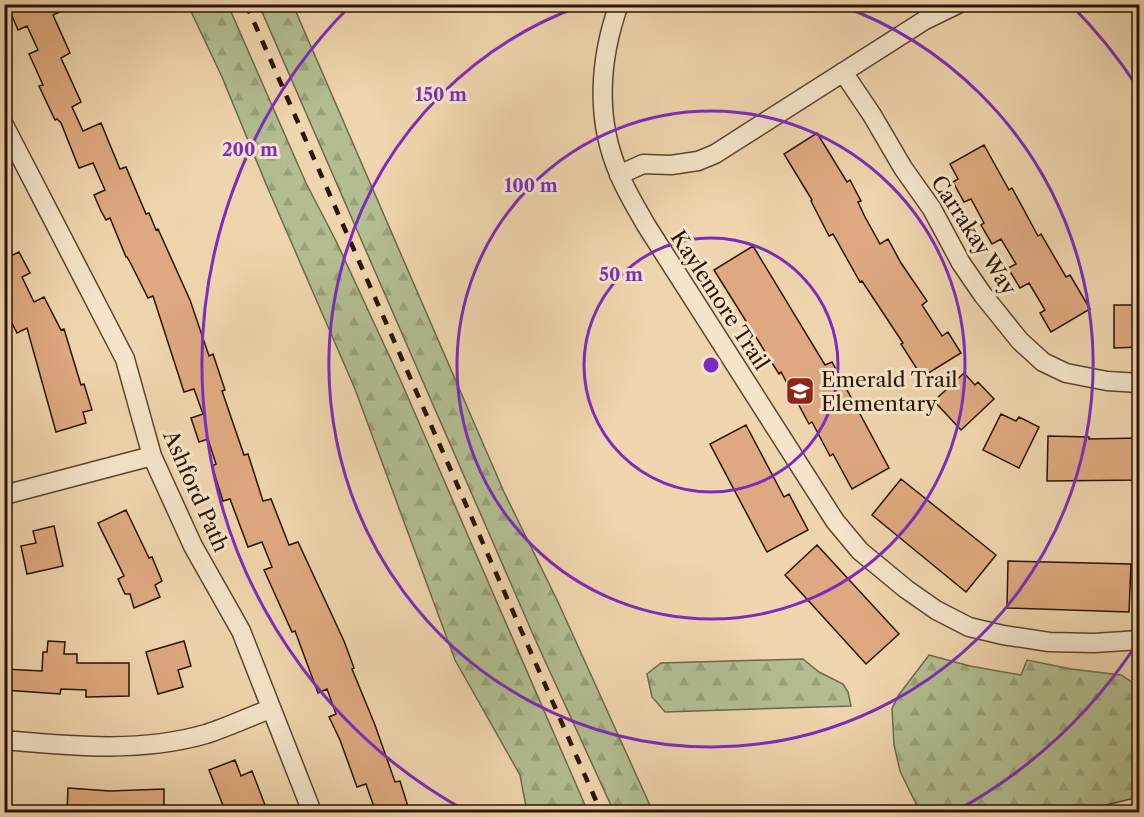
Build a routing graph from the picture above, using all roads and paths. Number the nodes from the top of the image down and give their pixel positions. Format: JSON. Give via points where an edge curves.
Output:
{"nodes":[{"id":1,"x":619,"y":4,"type":"edge"},
{"id":2,"x":958,"y":4,"type":"edge"},
{"id":3,"x":843,"y":72,"type":"junction"},
{"id":4,"x":4,"y":125,"type":"edge"},
{"id":5,"x":619,"y":175,"type":"junction"},
{"id":6,"x":1140,"y":383,"type":"edge"},
{"id":7,"x":152,"y":456,"type":"junction"},
{"id":8,"x":4,"y":495,"type":"edge"},
{"id":9,"x":1140,"y":640,"type":"edge"},
{"id":10,"x":270,"y":709,"type":"junction"},
{"id":11,"x":4,"y":740,"type":"edge"},
{"id":12,"x":1140,"y":802,"type":"edge"},
{"id":13,"x":312,"y":813,"type":"edge"},
{"id":14,"x":1099,"y":813,"type":"edge"}],
"edges":[{"from":1,"to":5,"type":"street","name":"Kaylemore Trail","via":[[608,36],[602,105]]},
{"from":2,"to":3,"type":"street","via":[[925,20]]},
{"from":3,"to":5,"type":"street","via":[[743,138],[698,162],[643,164]]},
{"from":3,"to":6,"type":"street","name":"Carrakay Way","via":[[932,209],[961,263],[1020,342],[1042,362],[1066,373]]},
{"from":4,"to":7,"type":"street","name":"Ashford Path","via":[[125,358]]},
{"from":5,"to":9,"type":"street","name":"Kaylemore Trail","via":[[658,245],[836,521],[860,551],[936,610],[969,627],[1049,642]]},
{"from":7,"to":8,"type":"street"},
{"from":7,"to":10,"type":"street","name":"Ashford Path","via":[[193,546],[241,631]]},
{"from":10,"to":11,"type":"street","via":[[206,734],[144,745],[111,747]]},
{"from":10,"to":13,"type":"street","name":"Ashford Path"},
{"from":12,"to":14,"type":"lane"}]}
